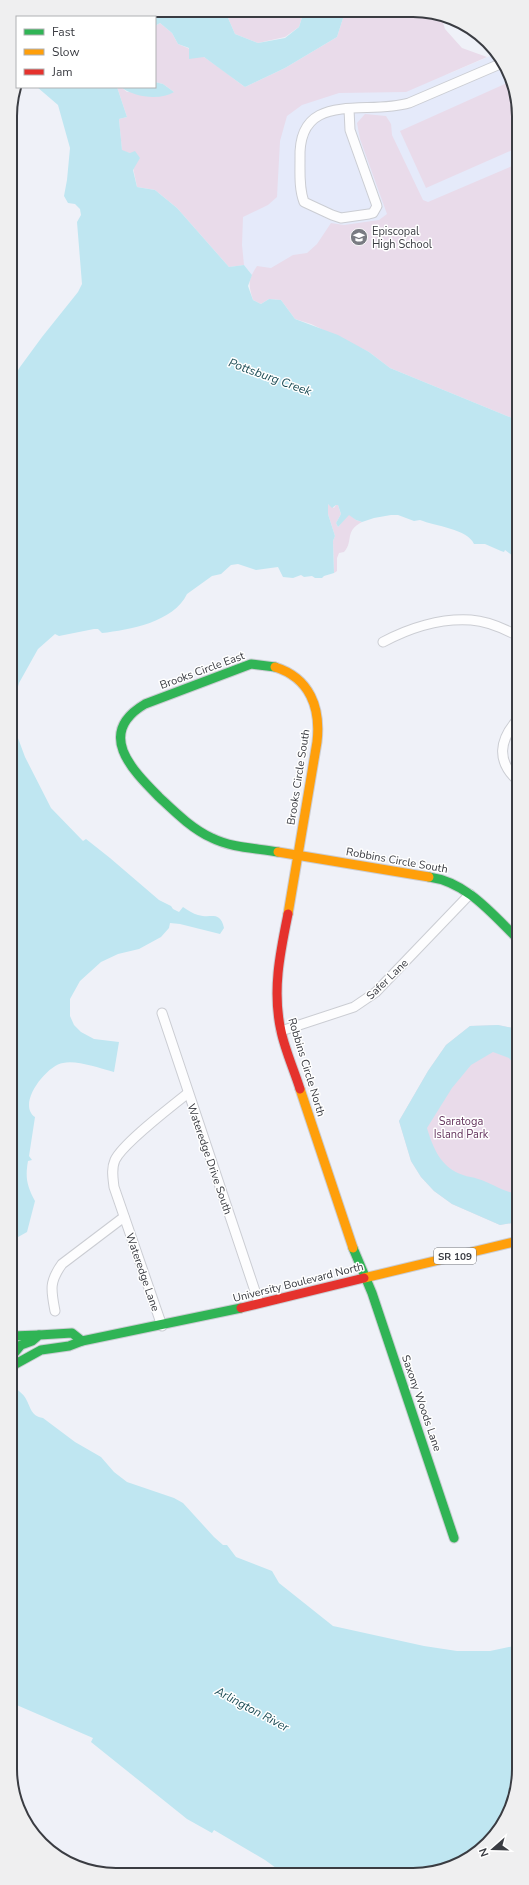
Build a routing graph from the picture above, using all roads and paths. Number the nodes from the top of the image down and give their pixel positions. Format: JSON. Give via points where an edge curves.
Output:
{"nodes":[{"id":1,"x":498,"y":65,"type":"edge"},
{"id":2,"x":349,"y":109,"type":"junction"},
{"id":3,"x":512,"y":634,"type":"edge"},
{"id":4,"x":383,"y":642,"type":"dead end"},
{"id":5,"x":301,"y":682,"type":"joint"},
{"id":6,"x":512,"y":726,"type":"edge"},
{"id":7,"x":121,"y":731,"type":"joint"},
{"id":8,"x":512,"y":774,"type":"edge"},
{"id":9,"x":298,"y":856,"type":"junction"},
{"id":10,"x":470,"y":894,"type":"junction"},
{"id":11,"x":512,"y":933,"type":"edge"},
{"id":12,"x":162,"y":1013,"type":"dead end"},
{"id":13,"x":281,"y":1031,"type":"junction"},
{"id":14,"x":188,"y":1093,"type":"junction"},
{"id":15,"x":124,"y":1216,"type":"junction"},
{"id":16,"x":512,"y":1242,"type":"edge"},
{"id":17,"x":365,"y":1278,"type":"junction"},
{"id":18,"x":259,"y":1303,"type":"junction"},
{"id":19,"x":55,"y":1311,"type":"dead end"},
{"id":20,"x":162,"y":1326,"type":"junction"},
{"id":21,"x":39,"y":1335,"type":"junction"},
{"id":22,"x":17,"y":1336,"type":"edge"},
{"id":23,"x":82,"y":1341,"type":"junction"},
{"id":24,"x":17,"y":1349,"type":"edge"},
{"id":25,"x":45,"y":1349,"type":"junction"},
{"id":26,"x":17,"y":1352,"type":"edge"},
{"id":27,"x":17,"y":1363,"type":"edge"},
{"id":28,"x":454,"y":1538,"type":"dead end"}],
"edges":[{"from":1,"to":2,"type":"street","via":[[403,105]]},
{"from":2,"to":2,"type":"street","via":[[322,112],[309,122],[299,143],[301,194],[304,202],[341,218],[373,213],[377,206],[350,130]]},
{"from":3,"to":4,"type":"street","via":[[473,620],[453,620],[403,631]]},
{"from":5,"to":7,"type":"street","name":"Brooks Circle East","via":[[280,668],[264,664],[239,667],[135,709],[123,723]]},
{"from":5,"to":9,"type":"street","name":"Brooks Circle South","via":[[310,692],[316,705],[318,729]]},
{"from":6,"to":8,"type":"street","via":[[505,735],[502,753]]},
{"from":7,"to":9,"type":"street","name":"Robbins Circle South","via":[[121,749],[131,766],[174,811],[200,832],[229,844]]},
{"from":9,"to":10,"type":"street","name":"Robbins Circle South","via":[[438,878],[452,882]]},
{"from":9,"to":13,"type":"street","name":"Robbins Circle North","via":[[277,977],[277,1009]]},
{"from":10,"to":11,"type":"street","name":"Robbins Circle South"},
{"from":10,"to":13,"type":"street","name":"Safer Lane","via":[[376,992],[364,1001],[354,1007]]},
{"from":12,"to":14,"type":"street","name":"Wateredge Drive South"},
{"from":13,"to":17,"type":"street","name":"Robbins Circle North"},
{"from":14,"to":15,"type":"street","name":"Wateredge Lane","via":[[124,1146],[115,1160],[113,1179]]},
{"from":14,"to":18,"type":"street","name":"Wateredge Drive South"},
{"from":15,"to":19,"type":"street","via":[[62,1264],[54,1274],[51,1283]]},
{"from":15,"to":20,"type":"street","name":"Wateredge Lane"},
{"from":16,"to":17,"type":"street","name":"University Boulevard North","number":"SR 109"},
{"from":17,"to":18,"type":"street","name":"University Boulevard North","number":"SR 109"},
{"from":17,"to":28,"type":"street","name":"Saxony Woods Lane"},
{"from":18,"to":20,"type":"street","name":"University Boulevard North","number":"SR 109"},
{"from":20,"to":23,"type":"street","name":"University Boulevard North","number":"SR 109"},
{"from":21,"to":22,"type":"street"},
{"from":21,"to":23,"type":"street","via":[[72,1333]]},
{"from":21,"to":24,"type":"street"},
{"from":23,"to":25,"type":"street","name":"University Boulevard North","number":"SR 109","via":[[74,1346]]},
{"from":25,"to":26,"type":"street","number":"SR 109"},
{"from":25,"to":27,"type":"street","name":"University Boulevard North"}]}
